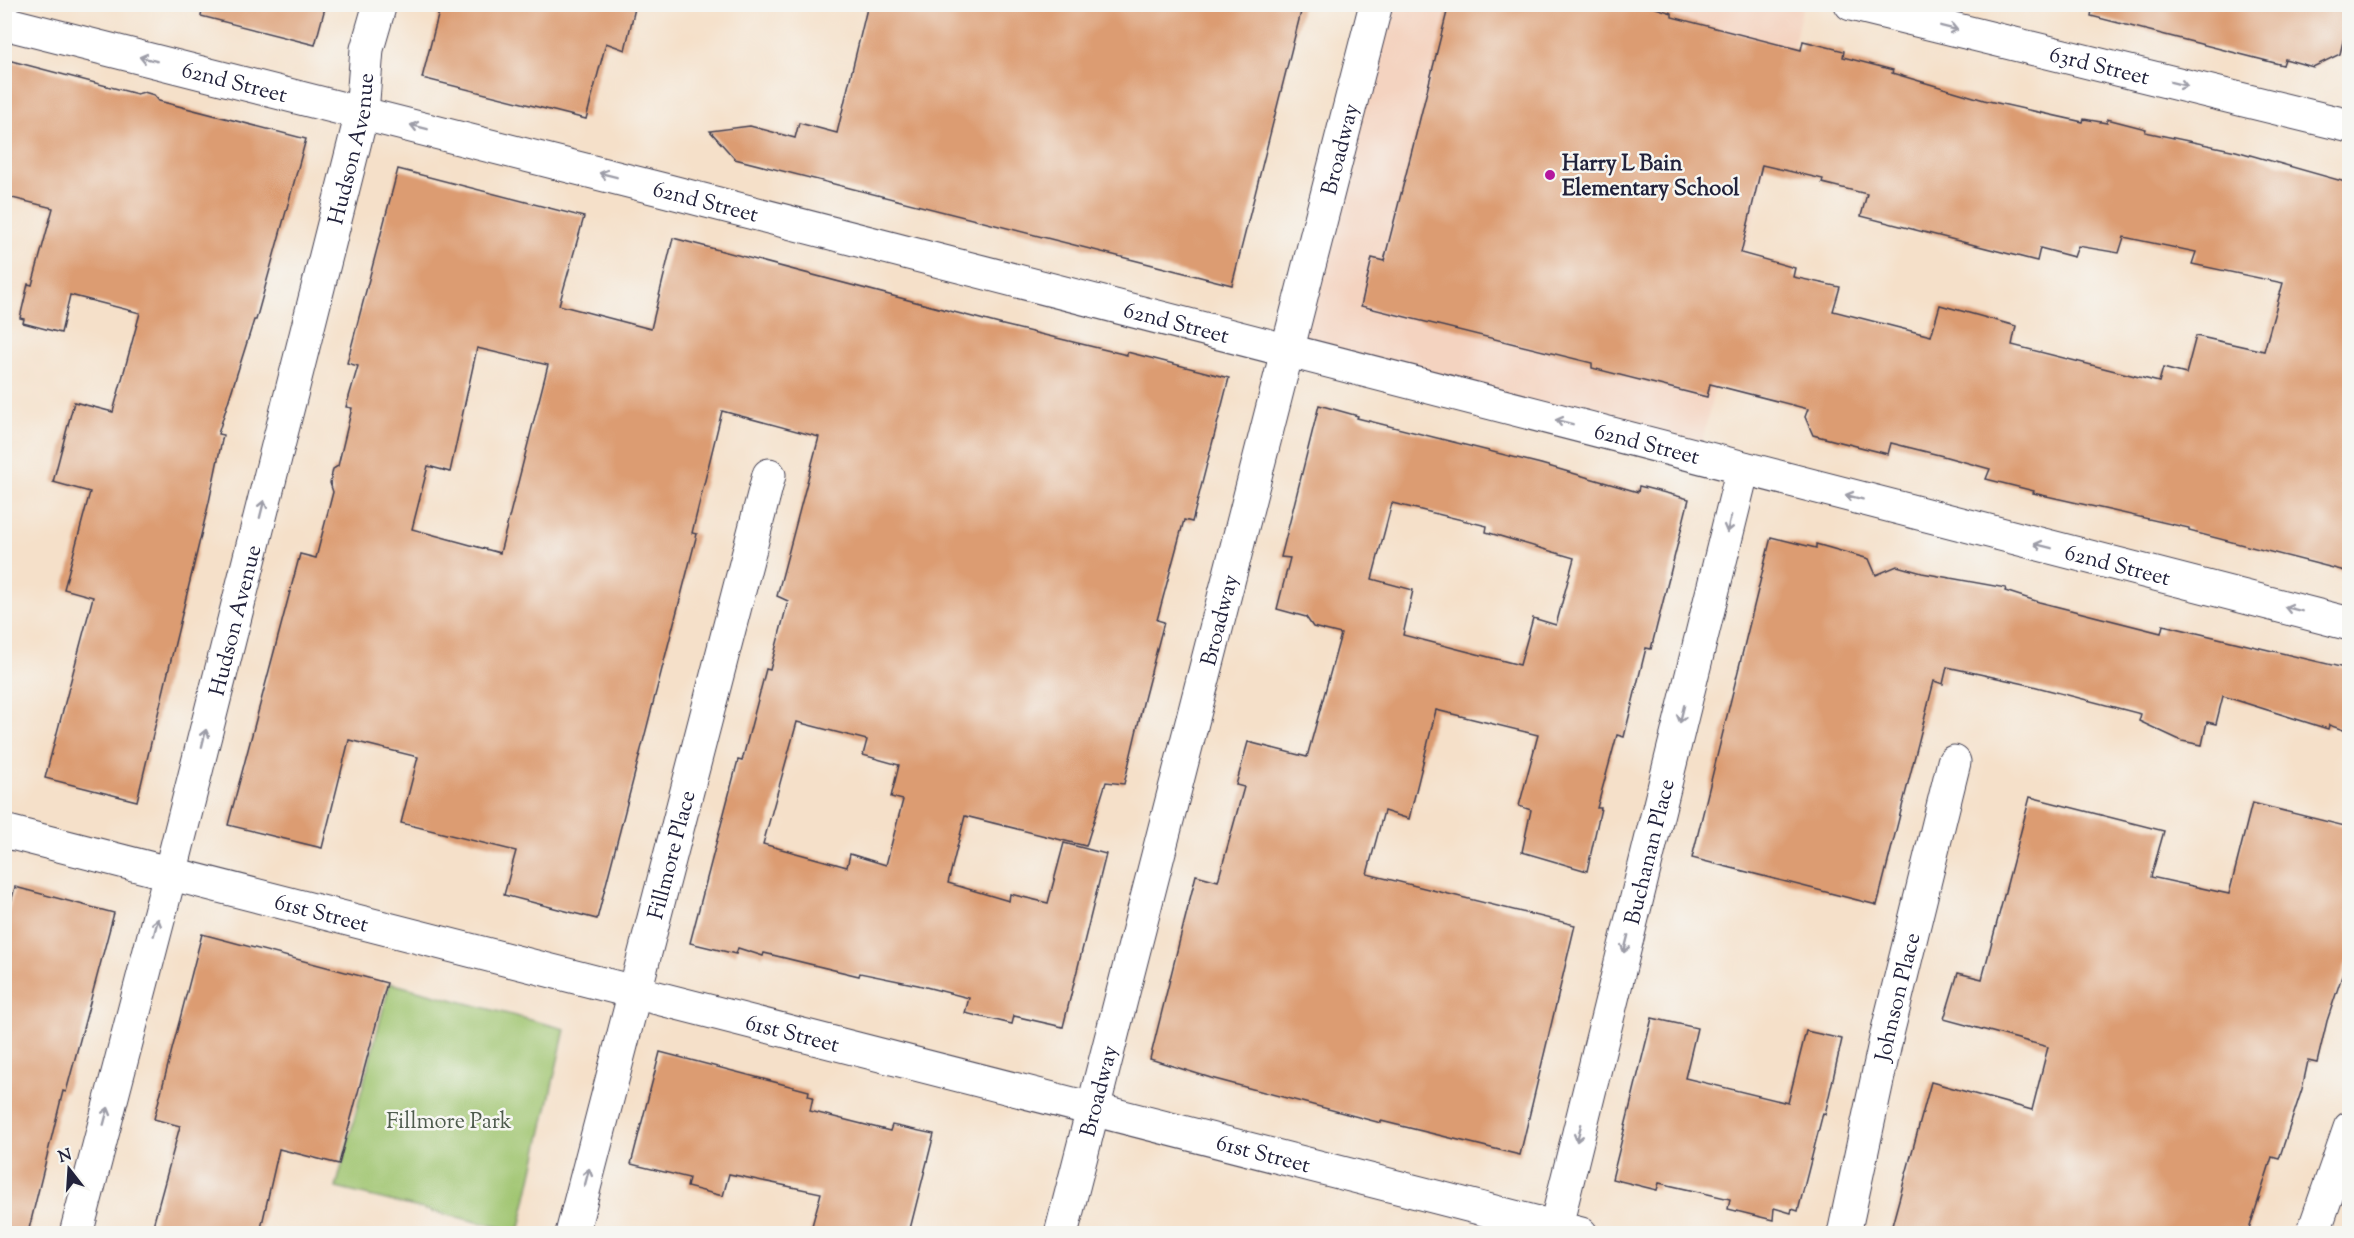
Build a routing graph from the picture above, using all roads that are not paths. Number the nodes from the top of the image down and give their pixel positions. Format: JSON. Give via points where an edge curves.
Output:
{"nodes":[{"id":1,"x":380,"y":4,"type":"edge"},
{"id":2,"x":1376,"y":4,"type":"edge"},
{"id":3,"x":1851,"y":4,"type":"edge"},
{"id":4,"x":4,"y":23,"type":"edge"},
{"id":5,"x":362,"y":113,"type":"junction"},
{"id":6,"x":2349,"y":126,"type":"edge"},
{"id":7,"x":1287,"y":351,"type":"junction"},
{"id":8,"x":1743,"y":468,"type":"junction"},
{"id":9,"x":769,"y":475,"type":"dead end"},
{"id":10,"x":2349,"y":624,"type":"edge"},
{"id":11,"x":1954,"y":762,"type":"dead end"},
{"id":12,"x":4,"y":831,"type":"edge"},
{"id":13,"x":171,"y":874,"type":"junction"},
{"id":14,"x":635,"y":991,"type":"junction"},
{"id":15,"x":1093,"y":1109,"type":"junction"},
{"id":16,"x":2349,"y":1128,"type":"edge"},
{"id":17,"x":1564,"y":1231,"type":"edge"},
{"id":18,"x":76,"y":1233,"type":"edge"},
{"id":19,"x":572,"y":1233,"type":"edge"},
{"id":20,"x":1061,"y":1233,"type":"edge"},
{"id":21,"x":1845,"y":1233,"type":"edge"},
{"id":22,"x":2313,"y":1233,"type":"edge"}],
"edges":[{"from":1,"to":5,"type":"street","name":"Hudson Avenue","via":[[367,49]]},
{"from":2,"to":7,"type":"street","name":"Broadway"},
{"from":3,"to":6,"type":"street","name":"63rd Street","one_way":true},
{"from":5,"to":4,"type":"street","name":"62nd Street","one_way":true},
{"from":7,"to":5,"type":"street","name":"62nd Street","one_way":true},
{"from":13,"to":5,"type":"street","name":"Hudson Avenue","one_way":true},
{"from":8,"to":7,"type":"street","name":"62nd Street","one_way":true},
{"from":7,"to":15,"type":"street","name":"Broadway"},
{"from":10,"to":8,"type":"street","name":"62nd Street","one_way":true},
{"from":8,"to":17,"type":"street","name":"Buchanan Place","one_way":true},
{"from":9,"to":14,"type":"street","name":"Fillmore Place"},
{"from":11,"to":21,"type":"street","name":"Johnson Place","via":[[1887,1034]]},
{"from":12,"to":13,"type":"street","name":"61st Street"},
{"from":13,"to":14,"type":"street","name":"61st Street"},
{"from":18,"to":13,"type":"street","name":"Hudson Avenue","one_way":true},
{"from":14,"to":15,"type":"street","name":"61st Street"},
{"from":19,"to":14,"type":"street","name":"Fillmore Place","one_way":true},
{"from":15,"to":17,"type":"street","name":"61st Street"},
{"from":15,"to":20,"type":"street","name":"Broadway"},
{"from":16,"to":22,"type":"street"}]}
